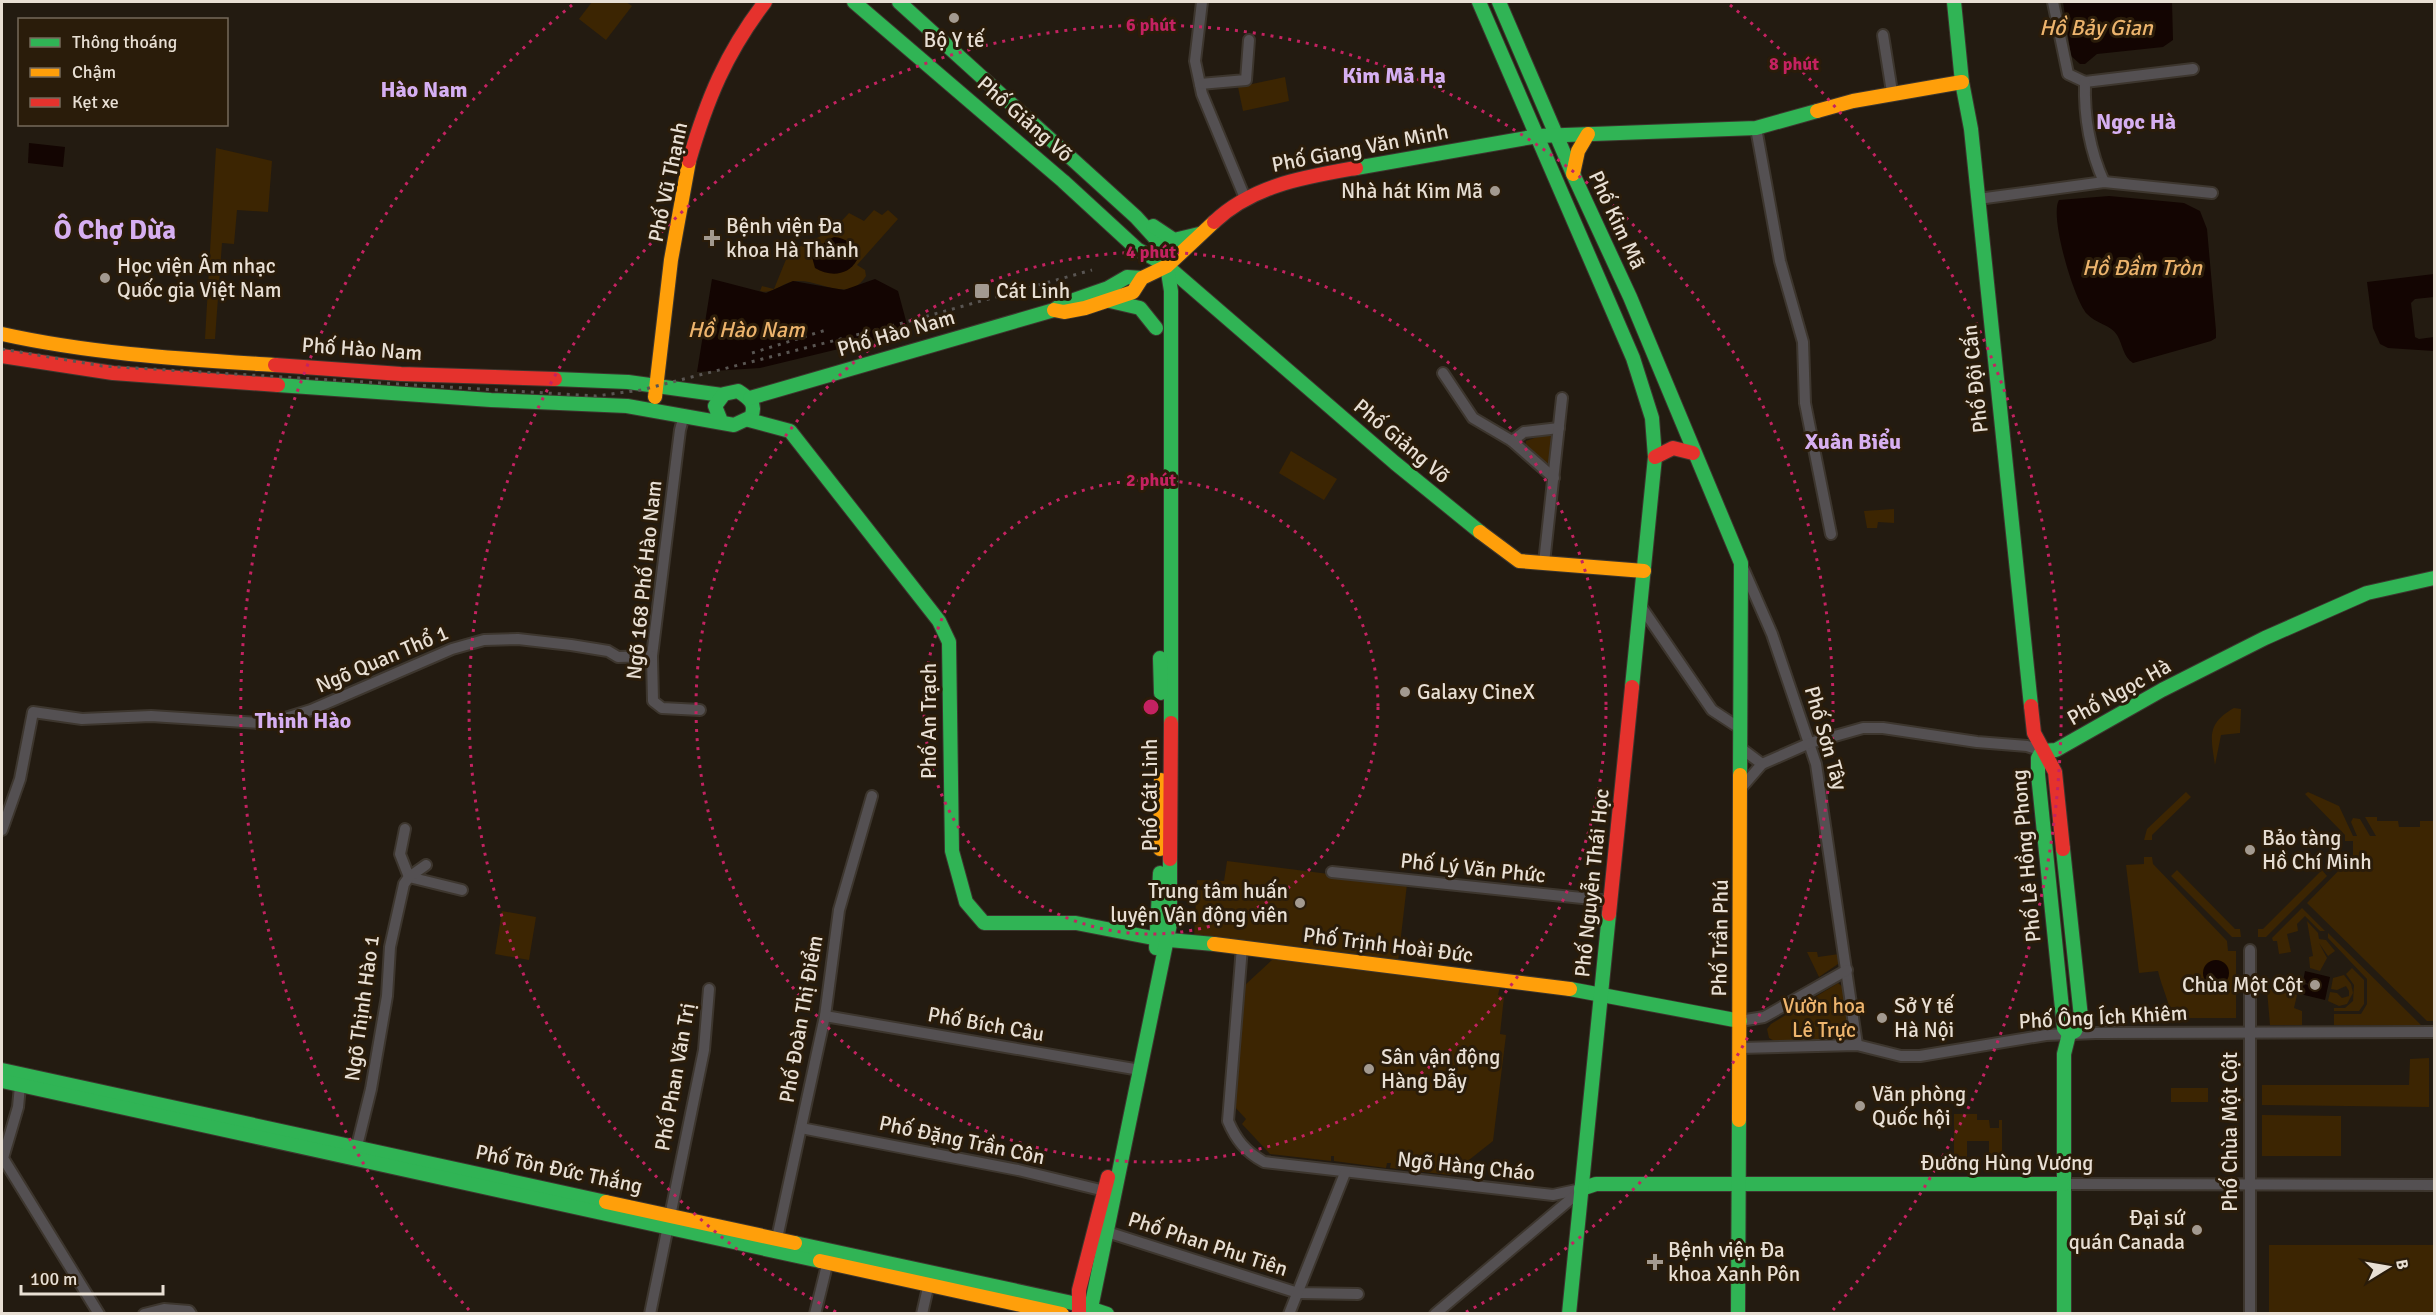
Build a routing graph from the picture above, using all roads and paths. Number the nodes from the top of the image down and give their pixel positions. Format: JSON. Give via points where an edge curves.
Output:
{"nodes":[{"id":1,"x":765,"y":2,"type":"edge"},
{"id":2,"x":854,"y":2,"type":"edge"},
{"id":3,"x":899,"y":2,"type":"edge"},
{"id":4,"x":1202,"y":2,"type":"edge"},
{"id":5,"x":1479,"y":2,"type":"edge"},
{"id":6,"x":1499,"y":2,"type":"edge"},
{"id":7,"x":1954,"y":2,"type":"edge"},
{"id":8,"x":2053,"y":2,"type":"edge"},
{"id":9,"x":1882,"y":35,"type":"dead end"},
{"id":10,"x":1249,"y":40,"type":"dead end"},
{"id":11,"x":2193,"y":69,"type":"dead end"},
{"id":12,"x":1962,"y":82,"type":"junction"},
{"id":13,"x":2085,"y":82,"type":"junction"},
{"id":14,"x":1200,"y":84,"type":"junction"},
{"id":15,"x":992,"y":85,"type":"junction"},
{"id":16,"x":1893,"y":92,"type":"junction"},
{"id":17,"x":976,"y":103,"type":"junction"},
{"id":18,"x":1755,"y":128,"type":"junction"},
{"id":19,"x":1557,"y":134,"type":"junction"},
{"id":20,"x":1588,"y":134,"type":"junction"},
{"id":21,"x":1538,"y":136,"type":"junction"},
{"id":22,"x":1573,"y":174,"type":"junction"},
{"id":23,"x":2104,"y":182,"type":"junction"},
{"id":24,"x":2212,"y":193,"type":"dead end"},
{"id":25,"x":1245,"y":198,"type":"junction"},
{"id":26,"x":1978,"y":199,"type":"junction"},
{"id":27,"x":1136,"y":217,"type":"junction"},
{"id":28,"x":1199,"y":234,"type":"junction"},
{"id":29,"x":1139,"y":250,"type":"junction"},
{"id":30,"x":1167,"y":266,"type":"junction"},
{"id":31,"x":1145,"y":277,"type":"junction"},
{"id":32,"x":1110,"y":301,"type":"junction"},
{"id":33,"x":1054,"y":310,"type":"junction"},
{"id":34,"x":1156,"y":328,"type":"dead end"},
{"id":35,"x":2,"y":334,"type":"edge"},
{"id":36,"x":2,"y":356,"type":"edge"},
{"id":37,"x":152,"y":356,"type":"junction"},
{"id":38,"x":321,"y":367,"type":"junction"},
{"id":39,"x":1443,"y":373,"type":"dead end"},
{"id":40,"x":151,"y":375,"type":"junction"},
{"id":41,"x":494,"y":375,"type":"junction"},
{"id":42,"x":320,"y":386,"type":"junction"},
{"id":43,"x":656,"y":387,"type":"junction"},
{"id":44,"x":1670,"y":390,"type":"junction"},
{"id":45,"x":686,"y":392,"type":"junction"},
{"id":46,"x":722,"y":396,"type":"junction"},
{"id":47,"x":750,"y":398,"type":"junction"},
{"id":48,"x":1562,"y":398,"type":"dead end"},
{"id":49,"x":1647,"y":398,"type":"junction"},
{"id":50,"x":491,"y":400,"type":"junction"},
{"id":51,"x":653,"y":410,"type":"junction"},
{"id":52,"x":684,"y":415,"type":"junction"},
{"id":53,"x":749,"y":420,"type":"junction"},
{"id":54,"x":721,"y":421,"type":"junction"},
{"id":55,"x":1559,"y":428,"type":"junction"},
{"id":56,"x":1512,"y":441,"type":"junction"},
{"id":57,"x":1695,"y":455,"type":"junction"},
{"id":58,"x":1654,"y":457,"type":"junction"},
{"id":59,"x":1554,"y":478,"type":"junction"},
{"id":60,"x":1832,"y":534,"type":"dead end"},
{"id":61,"x":1544,"y":563,"type":"junction"},
{"id":62,"x":1741,"y":563,"type":"junction"},
{"id":63,"x":1644,"y":572,"type":"junction"},
{"id":64,"x":2434,"y":578,"type":"edge"},
{"id":65,"x":1640,"y":605,"type":"junction"},
{"id":66,"x":652,"y":656,"type":"junction"},
{"id":67,"x":700,"y":710,"type":"dead end"},
{"id":68,"x":1742,"y":729,"type":"junction"},
{"id":69,"x":1810,"y":743,"type":"junction"},
{"id":70,"x":1742,"y":749,"type":"junction"},
{"id":71,"x":2042,"y":751,"type":"junction"},
{"id":72,"x":1762,"y":764,"type":"junction"},
{"id":73,"x":1742,"y":787,"type":"junction"},
{"id":74,"x":872,"y":796,"type":"dead end"},
{"id":75,"x":405,"y":829,"type":"dead end"},
{"id":76,"x":2,"y":830,"type":"edge"},
{"id":77,"x":426,"y":865,"type":"dead end"},
{"id":78,"x":1332,"y":872,"type":"dead end"},
{"id":79,"x":409,"y":877,"type":"junction"},
{"id":80,"x":462,"y":890,"type":"dead end"},
{"id":81,"x":2069,"y":899,"type":"junction"},
{"id":82,"x":1611,"y":901,"type":"junction"},
{"id":83,"x":2051,"y":901,"type":"junction"},
{"id":84,"x":1163,"y":939,"type":"junction"},
{"id":85,"x":1242,"y":947,"type":"junction"},
{"id":86,"x":2250,"y":950,"type":"dead end"},
{"id":87,"x":1846,"y":970,"type":"junction"},
{"id":88,"x":709,"y":989,"type":"dead end"},
{"id":89,"x":1602,"y":995,"type":"junction"},
{"id":90,"x":825,"y":1016,"type":"junction"},
{"id":91,"x":1740,"y":1021,"type":"junction"},
{"id":92,"x":2250,"y":1032,"type":"junction"},
{"id":93,"x":2434,"y":1032,"type":"edge"},
{"id":94,"x":2069,"y":1034,"type":"junction"},
{"id":95,"x":1857,"y":1045,"type":"junction"},
{"id":96,"x":1740,"y":1048,"type":"junction"},
{"id":97,"x":1136,"y":1069,"type":"junction"},
{"id":98,"x":2,"y":1070,"type":"edge"},
{"id":99,"x":2,"y":1081,"type":"edge"},
{"id":100,"x":21,"y":1086,"type":"junction"},
{"id":101,"x":801,"y":1128,"type":"junction"},
{"id":102,"x":355,"y":1152,"type":"junction"},
{"id":103,"x":1345,"y":1173,"type":"junction"},
{"id":104,"x":1739,"y":1183,"type":"junction"},
{"id":105,"x":2064,"y":1184,"type":"junction"},
{"id":106,"x":2249,"y":1185,"type":"junction"},
{"id":107,"x":2434,"y":1185,"type":"edge"},
{"id":108,"x":1581,"y":1189,"type":"junction"},
{"id":109,"x":1110,"y":1192,"type":"junction"},
{"id":110,"x":667,"y":1220,"type":"junction"},
{"id":111,"x":1107,"y":1232,"type":"junction"},
{"id":112,"x":776,"y":1244,"type":"junction"},
{"id":113,"x":828,"y":1261,"type":"junction"},
{"id":114,"x":893,"y":1269,"type":"junction"},
{"id":115,"x":929,"y":1283,"type":"junction"},
{"id":116,"x":1298,"y":1293,"type":"junction"},
{"id":117,"x":1358,"y":1294,"type":"dead end"},
{"id":118,"x":1083,"y":1310,"type":"edge"},
{"id":119,"x":99,"y":1314,"type":"edge"},
{"id":120,"x":144,"y":1314,"type":"edge"},
{"id":121,"x":191,"y":1314,"type":"edge"},
{"id":122,"x":650,"y":1314,"type":"edge"},
{"id":123,"x":815,"y":1314,"type":"edge"},
{"id":124,"x":922,"y":1314,"type":"edge"},
{"id":125,"x":1062,"y":1314,"type":"edge"},
{"id":126,"x":1107,"y":1314,"type":"edge"},
{"id":127,"x":1289,"y":1314,"type":"edge"},
{"id":128,"x":1435,"y":1314,"type":"edge"},
{"id":129,"x":1569,"y":1314,"type":"edge"},
{"id":130,"x":1738,"y":1314,"type":"edge"},
{"id":131,"x":2064,"y":1314,"type":"edge"},
{"id":132,"x":2250,"y":1314,"type":"edge"}],
"edges":[{"from":1,"to":43,"type":"main road","name":"Phố Vũ Thạnh","via":[[738,39],[700,124],[684,184]]},
{"from":2,"to":17,"type":"main road","name":"Phố Giảng Võ"},
{"from":3,"to":15,"type":"main road","name":"Phố Giảng Võ"},
{"from":4,"to":14,"type":"street","via":[[1196,61]]},
{"from":5,"to":21,"type":"main road","name":"Phố Kim Mã"},
{"from":6,"to":19,"type":"main road","name":"Phố Kim Mã"},
{"from":7,"to":12,"type":"main road","name":"Phố Đội Cấn"},
{"from":8,"to":13,"type":"street","via":[[2068,74]]},
{"from":9,"to":16,"type":"street"},
{"from":10,"to":14,"type":"street","via":[[1246,80]]},
{"from":11,"to":13,"type":"street"},
{"from":12,"to":16,"type":"main road","name":"Phố Giang Văn Minh"},
{"from":12,"to":26,"type":"main road","name":"Phố Đội Cấn"},
{"from":13,"to":23,"type":"street","via":[[2084,112]]},
{"from":14,"to":25,"type":"street"},
{"from":15,"to":17,"type":"main road"},
{"from":15,"to":27,"type":"main road","name":"Phố Giảng Võ"},
{"from":16,"to":18,"type":"main road","name":"Phố Giang Văn Minh"},
{"from":17,"to":29,"type":"main road","name":"Phố Giảng Võ"},
{"from":18,"to":20,"type":"main road","name":"Phố Giang Văn Minh"},
{"from":18,"to":60,"type":"street","via":[[1779,261],[1803,342],[1805,403]]},
{"from":19,"to":20,"type":"main road","name":"Phố Giang Văn Minh"},
{"from":19,"to":21,"type":"main road","name":"Phố Giang Văn Minh"},
{"from":19,"to":22,"type":"main road","name":"Phố Kim Mã"},
{"from":20,"to":22,"type":"main road","via":[[1578,151]]},
{"from":21,"to":25,"type":"main road","name":"Phố Giang Văn Minh","via":[[1291,180]]},
{"from":21,"to":49,"type":"main road","name":"Phố Kim Mã"},
{"from":22,"to":44,"type":"main road","name":"Phố Kim Mã"},
{"from":23,"to":24,"type":"street"},
{"from":23,"to":26,"type":"street"},
{"from":25,"to":28,"type":"main road","name":"Phố Giang Văn Minh"},
{"from":26,"to":71,"type":"main road","name":"Phố Đội Cấn","via":[[2034,733]]},
{"from":27,"to":28,"type":"main road","via":[[1171,241]]},
{"from":27,"to":30,"type":"main road","name":"Phố Giảng Võ","via":[[1156,239]]},
{"from":28,"to":30,"type":"main road","name":"Phố Giang Văn Minh"},
{"from":29,"to":30,"type":"main road","name":"Phố Giảng Võ"},
{"from":29,"to":31,"type":"main road"},
{"from":30,"to":31,"type":"main road","name":"Phố Hào Nam"},
{"from":30,"to":61,"type":"main road","name":"Phố Giảng Võ","via":[[1473,528],[1515,560]]},
{"from":30,"to":84,"type":"main road","name":"Phố Cát Linh","via":[[1171,291]]},
{"from":31,"to":32,"type":"main road","name":"Phố Hào Nam","via":[[1133,292]]},
{"from":31,"to":33,"type":"main road","name":"Phố Hào Nam","via":[[1127,277]]},
{"from":32,"to":33,"type":"main road","name":"Phố Hào Nam","via":[[1064,312]]},
{"from":32,"to":34,"type":"main road","via":[[1140,308]]},
{"from":33,"to":47,"type":"main road","name":"Phố Hào Nam"},
{"from":35,"to":37,"type":"main road","name":"Phố Hào Nam","via":[[71,348]]},
{"from":36,"to":40,"type":"main road","name":"Phố Hào Nam","via":[[70,368]]},
{"from":37,"to":38,"type":"main road","name":"Phố Hào Nam"},
{"from":37,"to":40,"type":"main road"},
{"from":38,"to":41,"type":"main road","name":"Phố Hào Nam","via":[[401,374]]},
{"from":38,"to":42,"type":"main road"},
{"from":39,"to":56,"type":"street","via":[[1473,418]]},
{"from":40,"to":42,"type":"main road","name":"Phố Hào Nam"},
{"from":41,"to":43,"type":"main road","name":"Phố Hào Nam"},
{"from":41,"to":50,"type":"main road"},
{"from":42,"to":50,"type":"main road","name":"Phố Hào Nam"},
{"from":43,"to":45,"type":"main road","name":"Phố Hào Nam"},
{"from":43,"to":51,"type":"main road","name":"Phố Vũ Thạnh"},
{"from":44,"to":49,"type":"main road"},
{"from":44,"to":57,"type":"main road","name":"Phố Kim Mã"},
{"from":45,"to":46,"type":"main road","name":"Phố Hào Nam"},
{"from":45,"to":52,"type":"main road"},
{"from":46,"to":47,"type":"main road","name":"Phố Hào Nam","via":[[735,391]]},
{"from":46,"to":54,"type":"main road","via":[[715,406]]},
{"from":47,"to":53,"type":"main road","via":[[754,409]]},
{"from":48,"to":55,"type":"street"},
{"from":49,"to":58,"type":"main road","name":"Phố Kim Mã"},
{"from":50,"to":51,"type":"main road","name":"Phố Hào Nam"},
{"from":51,"to":52,"type":"main road","name":"Phố Hào Nam"},
{"from":52,"to":54,"type":"main road","name":"Phố Hào Nam"},
{"from":52,"to":66,"type":"street","name":"Ngõ 168 Phố Hào Nam"},
{"from":53,"to":54,"type":"main road","name":"Phố Hào Nam","via":[[733,426]]},
{"from":53,"to":84,"type":"main road","name":"Phố An Trạch","via":[[790,431],[932,612],[950,642],[952,851],[966,902],[984,923],[1076,923]]},
{"from":55,"to":56,"type":"street","via":[[1524,432]]},
{"from":55,"to":59,"type":"street"},
{"from":56,"to":59,"type":"street"},
{"from":57,"to":58,"type":"main road","via":[[1675,446]]},
{"from":57,"to":62,"type":"main road","name":"Phố Sơn Tây"},
{"from":58,"to":63,"type":"main road","name":"Phố Nguyễn Thái Học"},
{"from":59,"to":61,"type":"street"},
{"from":61,"to":63,"type":"main road","name":"Phố Giảng Võ"},
{"from":62,"to":68,"type":"main road","name":"Phố Trần Phú"},
{"from":62,"to":69,"type":"street","name":"Phố Sơn Tây","via":[[1759,601]]},
{"from":63,"to":65,"type":"main road","name":"Phố Nguyễn Thái Học"},
{"from":64,"to":71,"type":"main road","name":"Phố Ngọc Hà","via":[[2367,593],[2338,605],[2200,670],[2056,750]]},
{"from":65,"to":68,"type":"street","via":[[1712,710]]},
{"from":65,"to":82,"type":"main road","name":"Phố Nguyễn Thái Học"},
{"from":66,"to":67,"type":"street","name":"Ngõ 168 Phố Hào Nam","via":[[653,701],[662,708]]},
{"from":66,"to":76,"type":"street","name":"Ngõ Quan Thổ 1","via":[[618,657],[608,651],[518,639],[484,640],[452,649],[311,710],[259,723],[151,716],[82,719],[33,712],[20,779]]},
{"from":68,"to":70,"type":"main road","name":"Phố Trần Phú"},
{"from":69,"to":71,"type":"street","name":"Phố Ngọc Hà","via":[[1872,726]]},
{"from":69,"to":72,"type":"street","name":"Phố Ngọc Hà"},
{"from":69,"to":87,"type":"street","name":"Phố Sơn Tây","via":[[1822,794]]},
{"from":70,"to":72,"type":"street"},
{"from":70,"to":73,"type":"main road","name":"Phố Trần Phú"},
{"from":71,"to":81,"type":"main road","name":"Phố Lê Hồng Phong","via":[[2051,758],[2055,772]]},
{"from":71,"to":83,"type":"main road","name":"Phố Lê Hồng Phong","via":[[2038,767]]},
{"from":72,"to":73,"type":"street"},
{"from":73,"to":91,"type":"main road","name":"Phố Trần Phú"},
{"from":74,"to":90,"type":"street","name":"Phố Đoàn Thị Điểm","via":[[840,910]]},
{"from":75,"to":79,"type":"street","via":[[400,854]]},
{"from":77,"to":79,"type":"street"},
{"from":78,"to":82,"type":"street","name":"Phố Lý Văn Phức"},
{"from":79,"to":80,"type":"street"},
{"from":79,"to":102,"type":"street","name":"Ngõ Thịnh Hào 1","via":[[390,947],[387,996],[371,1089]]},
{"from":81,"to":83,"type":"street"},
{"from":81,"to":94,"type":"main road","name":"Phố Lê Hồng Phong","via":[[2081,1017],[2075,1031]]},
{"from":82,"to":89,"type":"main road","name":"Phố Nguyễn Thái Học"},
{"from":83,"to":94,"type":"main road","name":"Phố Lê Hồng Phong","via":[[2064,1028]]},
{"from":84,"to":85,"type":"main road","name":"Phố Trịnh Hoài Đức"},
{"from":84,"to":97,"type":"main road","name":"Phố Cát Linh"},
{"from":85,"to":89,"type":"main road","name":"Phố Trịnh Hoài Đức"},
{"from":85,"to":103,"type":"street","name":"Ngõ Hàng Cháo","via":[[1228,1103],[1233,1134],[1251,1155],[1263,1162]]},
{"from":86,"to":92,"type":"street","name":"Phố Chùa Một Cột"},
{"from":87,"to":91,"type":"street","via":[[1764,1017]]},
{"from":87,"to":95,"type":"street","name":"Phố Sơn Tây"},
{"from":88,"to":110,"type":"street","name":"Phố Phan Văn Trị","via":[[704,1050]]},
{"from":89,"to":91,"type":"main road","name":"Phố Trịnh Hoài Đức"},
{"from":89,"to":108,"type":"main road","name":"Phố Nguyễn Thái Học"},
{"from":90,"to":97,"type":"street","name":"Phố Bích Câu"},
{"from":90,"to":101,"type":"street","name":"Phố Đoàn Thị Điểm"},
{"from":91,"to":96,"type":"main road","name":"Phố Trần Phú"},
{"from":92,"to":93,"type":"street","name":"Phố Ông Ích Khiêm"},
{"from":92,"to":94,"type":"street","name":"Phố Ông Ích Khiêm"},
{"from":92,"to":106,"type":"street","name":"Phố Chùa Một Cột"},
{"from":94,"to":95,"type":"street","name":"Phố Ông Ích Khiêm","via":[[1920,1056],[1901,1056]]},
{"from":94,"to":105,"type":"main road","name":"Phố Lê Hồng Phong","via":[[2064,1054]]},
{"from":95,"to":96,"type":"street","name":"Phố Ông Ích Khiêm"},
{"from":96,"to":104,"type":"main road","name":"Phố Trần Phú"},
{"from":97,"to":109,"type":"main road","name":"Phố Cát Linh"},
{"from":98,"to":102,"type":"main road","name":"Phố Tôn Đức Thắng"},
{"from":99,"to":100,"type":"main road","name":"Phố Tôn Đức Thắng"},
{"from":100,"to":102,"type":"main road","name":"Phố Tôn Đức Thắng"},
{"from":100,"to":119,"type":"street","via":[[3,1158]]},
{"from":101,"to":109,"type":"street","name":"Phố Đặng Trần Côn"},
{"from":101,"to":112,"type":"street","name":"Phố Đoàn Thị Điểm"},
{"from":102,"to":110,"type":"main road","name":"Phố Tôn Đức Thắng"},
{"from":103,"to":108,"type":"street","name":"Ngõ Hàng Cháo","via":[[1553,1195]]},
{"from":103,"to":116,"type":"street"},
{"from":104,"to":105,"type":"main road","name":"Đường Hùng Vương"},
{"from":104,"to":108,"type":"main road","name":"Đường Hùng Vương","via":[[1596,1184]]},
{"from":104,"to":130,"type":"main road","name":"Phố Trần Phú"},
{"from":105,"to":106,"type":"street","name":"Đường Hùng Vương"},
{"from":105,"to":131,"type":"main road","name":"Phố Lê Hồng Phong"},
{"from":106,"to":107,"type":"street","name":"Đường Hùng Vương"},
{"from":106,"to":132,"type":"street","name":"Phố Chùa Một Cột"},
{"from":108,"to":128,"type":"street"},
{"from":108,"to":129,"type":"main road","name":"Phố Nguyễn Thái Học"},
{"from":109,"to":111,"type":"main road","name":"Phố Cát Linh"},
{"from":109,"to":118,"type":"main road","name":"Phố Cát Linh","via":[[1098,1209]]},
{"from":110,"to":112,"type":"main road","name":"Phố Tôn Đức Thắng"},
{"from":110,"to":122,"type":"street","name":"Phố Phan Văn Trị"},
{"from":111,"to":116,"type":"street","name":"Phố Phan Phu Tiên"},
{"from":111,"to":118,"type":"main road","name":"Phố Cát Linh"},
{"from":112,"to":113,"type":"main road","name":"Phố Tôn Đức Thắng"},
{"from":112,"to":114,"type":"main road","name":"Phố Tôn Đức Thắng"},
{"from":113,"to":114,"type":"main road","name":"Phố Tôn Đức Thắng"},
{"from":113,"to":123,"type":"street"},
{"from":114,"to":115,"type":"main road","name":"Phố Tôn Đức Thắng"},
{"from":114,"to":118,"type":"main road","name":"Phố Tôn Đức Thắng"},
{"from":115,"to":124,"type":"street"},
{"from":115,"to":125,"type":"main road","name":"Phố Tôn Đức Thắng"},
{"from":116,"to":117,"type":"street","name":"Phố Phan Phu Tiên"},
{"from":116,"to":127,"type":"street"},
{"from":118,"to":126,"type":"main road","name":"Phố Tôn Đức Thắng"},
{"from":120,"to":121,"type":"street","via":[[164,1309]]}]}
